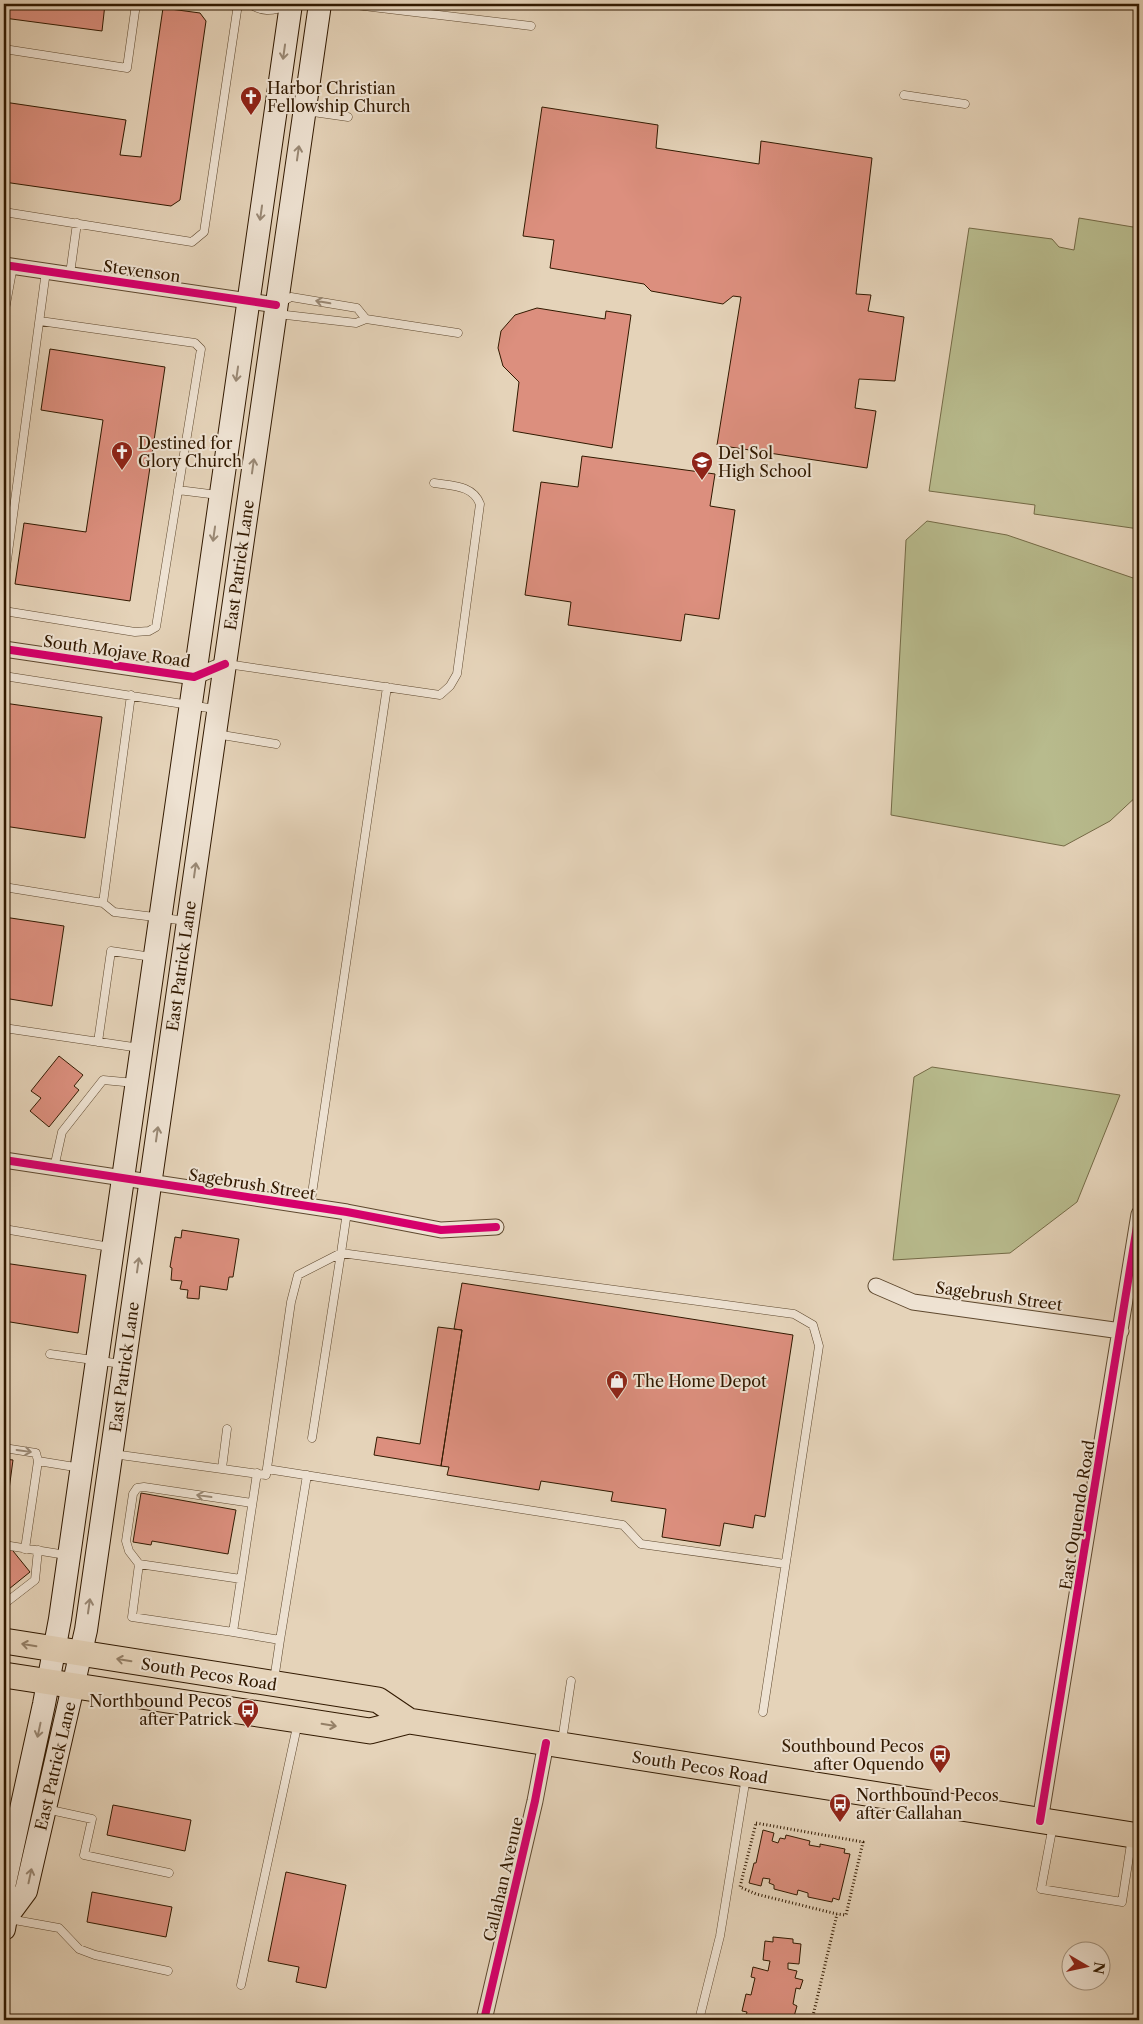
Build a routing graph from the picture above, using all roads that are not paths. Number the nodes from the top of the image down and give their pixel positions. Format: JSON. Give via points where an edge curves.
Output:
{"nodes":[{"id":1,"x":136,"y":4,"type":"edge"},
{"id":2,"x":238,"y":4,"type":"edge"},
{"id":3,"x":250,"y":4,"type":"edge"},
{"id":4,"x":291,"y":4,"type":"edge"},
{"id":5,"x":320,"y":4,"type":"edge"},
{"id":6,"x":347,"y":4,"type":"edge"},
{"id":7,"x":531,"y":26,"type":"dead end"},
{"id":8,"x":4,"y":49,"type":"edge"},
{"id":9,"x":904,"y":95,"type":"dead end"},
{"id":10,"x":965,"y":104,"type":"dead end"},
{"id":11,"x":304,"y":110,"type":"junction"},
{"id":12,"x":348,"y":117,"type":"dead end"},
{"id":13,"x":4,"y":212,"type":"edge"},
{"id":14,"x":77,"y":224,"type":"junction"},
{"id":15,"x":8,"y":265,"type":"edge"},
{"id":16,"x":46,"y":271,"type":"junction"},
{"id":17,"x":70,"y":274,"type":"junction"},
{"id":18,"x":248,"y":300,"type":"junction"},
{"id":19,"x":276,"y":305,"type":"junction"},
{"id":20,"x":4,"y":315,"type":"edge"},
{"id":21,"x":366,"y":319,"type":"junction"},
{"id":22,"x":40,"y":321,"type":"junction"},
{"id":23,"x":458,"y":333,"type":"dead end"},
{"id":24,"x":434,"y":483,"type":"dead end"},
{"id":25,"x":178,"y":490,"type":"junction"},
{"id":26,"x":220,"y":495,"type":"junction"},
{"id":27,"x":4,"y":582,"type":"edge"},
{"id":28,"x":4,"y":611,"type":"edge"},
{"id":29,"x":4,"y":649,"type":"edge"},
{"id":30,"x":224,"y":664,"type":"junction"},
{"id":31,"x":4,"y":676,"type":"edge"},
{"id":32,"x":194,"y":677,"type":"junction"},
{"id":33,"x":387,"y":687,"type":"junction"},
{"id":34,"x":131,"y":696,"type":"junction"},
{"id":35,"x":190,"y":705,"type":"junction"},
{"id":36,"x":217,"y":709,"type":"junction"},
{"id":37,"x":214,"y":734,"type":"junction"},
{"id":38,"x":276,"y":744,"type":"dead end"},
{"id":39,"x":4,"y":888,"type":"edge"},
{"id":40,"x":103,"y":903,"type":"junction"},
{"id":41,"x":160,"y":918,"type":"junction"},
{"id":42,"x":187,"y":921,"type":"junction"},
{"id":43,"x":154,"y":957,"type":"junction"},
{"id":44,"x":4,"y":1028,"type":"edge"},
{"id":45,"x":98,"y":1042,"type":"junction"},
{"id":46,"x":141,"y":1048,"type":"junction"},
{"id":47,"x":137,"y":1084,"type":"junction"},
{"id":48,"x":4,"y":1160,"type":"edge"},
{"id":49,"x":54,"y":1168,"type":"junction"},
{"id":50,"x":123,"y":1179,"type":"junction"},
{"id":51,"x":150,"y":1183,"type":"junction"},
{"id":52,"x":310,"y":1207,"type":"junction"},
{"id":53,"x":347,"y":1212,"type":"junction"},
{"id":54,"x":1139,"y":1214,"type":"edge"},
{"id":55,"x":496,"y":1227,"type":"dead end"},
{"id":56,"x":4,"y":1230,"type":"edge"},
{"id":57,"x":113,"y":1248,"type":"junction"},
{"id":58,"x":341,"y":1253,"type":"junction"},
{"id":59,"x":876,"y":1286,"type":"dead end"},
{"id":60,"x":1121,"y":1331,"type":"junction"},
{"id":61,"x":50,"y":1354,"type":"dead end"},
{"id":62,"x":97,"y":1360,"type":"junction"},
{"id":63,"x":124,"y":1364,"type":"junction"},
{"id":64,"x":228,"y":1429,"type":"dead end"},
{"id":65,"x":312,"y":1438,"type":"dead end"},
{"id":66,"x":4,"y":1448,"type":"edge"},
{"id":67,"x":111,"y":1453,"type":"junction"},
{"id":68,"x":38,"y":1462,"type":"junction"},
{"id":69,"x":81,"y":1468,"type":"junction"},
{"id":70,"x":222,"y":1468,"type":"junction"},
{"id":71,"x":267,"y":1469,"type":"junction"},
{"id":72,"x":257,"y":1473,"type":"junction"},
{"id":73,"x":307,"y":1475,"type":"junction"},
{"id":74,"x":252,"y":1503,"type":"junction"},
{"id":75,"x":4,"y":1545,"type":"edge"},
{"id":76,"x":25,"y":1549,"type":"junction"},
{"id":77,"x":38,"y":1550,"type":"junction"},
{"id":78,"x":68,"y":1555,"type":"junction"},
{"id":79,"x":139,"y":1564,"type":"junction"},
{"id":80,"x":785,"y":1564,"type":"junction"},
{"id":81,"x":241,"y":1579,"type":"junction"},
{"id":82,"x":4,"y":1604,"type":"edge"},
{"id":83,"x":233,"y":1632,"type":"junction"},
{"id":84,"x":280,"y":1640,"type":"junction"},
{"id":85,"x":4,"y":1641,"type":"edge"},
{"id":86,"x":55,"y":1649,"type":"junction"},
{"id":87,"x":81,"y":1654,"type":"junction"},
{"id":88,"x":4,"y":1675,"type":"edge"},
{"id":89,"x":49,"y":1682,"type":"junction"},
{"id":90,"x":571,"y":1682,"type":"dead end"},
{"id":91,"x":274,"y":1684,"type":"junction"},
{"id":92,"x":74,"y":1686,"type":"junction"},
{"id":93,"x":763,"y":1712,"type":"dead end"},
{"id":94,"x":299,"y":1720,"type":"junction"},
{"id":95,"x":409,"y":1721,"type":"junction"},
{"id":96,"x":553,"y":1744,"type":"junction"},
{"id":97,"x":746,"y":1775,"type":"junction"},
{"id":98,"x":44,"y":1809,"type":"junction"},
{"id":99,"x":1047,"y":1822,"type":"junction"},
{"id":100,"x":1136,"y":1836,"type":"edge"},
{"id":101,"x":169,"y":1873,"type":"dead end"},
{"id":102,"x":5,"y":1924,"type":"edge"},
{"id":103,"x":168,"y":1971,"type":"dead end"},
{"id":104,"x":241,"y":1985,"type":"dead end"},
{"id":105,"x":484,"y":2020,"type":"edge"},
{"id":106,"x":699,"y":2020,"type":"edge"}],
"edges":[{"from":1,"to":8,"type":"lane","via":[[127,68]]},
{"from":2,"to":14,"type":"lane","via":[[204,232],[192,242]]},
{"from":3,"to":4,"type":"lane","via":[[276,11]]},
{"from":4,"to":18,"type":"main road","name":"East Patrick Lane","one_way":true},
{"from":5,"to":11,"type":"main road","name":"East Patrick Lane"},
{"from":6,"to":7,"type":"lane"},
{"from":9,"to":10,"type":"lane"},
{"from":11,"to":12,"type":"lane"},
{"from":19,"to":11,"type":"main road","name":"East Patrick Lane","one_way":true},
{"from":13,"to":14,"type":"lane"},
{"from":14,"to":17,"type":"lane"},
{"from":15,"to":16,"type":"street","name":"Stevenson"},
{"from":15,"to":20,"type":"lane"},
{"from":16,"to":17,"type":"street","name":"Stevenson"},
{"from":16,"to":22,"type":"lane"},
{"from":17,"to":18,"type":"street","name":"Stevenson"},
{"from":18,"to":19,"type":"street","name":"Stevenson"},
{"from":18,"to":26,"type":"main road","name":"East Patrick Lane","one_way":true},
{"from":19,"to":21,"type":"lane","via":[[286,315],[356,323]]},
{"from":21,"to":19,"type":"lane","one_way":true,"via":[[357,308],[291,297]]},
{"from":30,"to":19,"type":"main road","name":"East Patrick Lane","one_way":true},
{"from":21,"to":23,"type":"lane"},
{"from":22,"to":25,"type":"lane","via":[[195,343],[200,349]]},
{"from":22,"to":27,"type":"lane"},
{"from":24,"to":33,"type":"lane","via":[[465,488],[477,496],[480,504],[457,674],[440,695]]},
{"from":25,"to":26,"type":"lane"},
{"from":25,"to":28,"type":"lane","via":[[156,627],[135,632]]},
{"from":26,"to":32,"type":"main road","name":"East Patrick Lane","one_way":true},
{"from":29,"to":32,"type":"street","name":"South Mojave Road"},
{"from":30,"to":32,"type":"street","name":"South Mojave Road"},
{"from":30,"to":33,"type":"lane"},
{"from":30,"to":36,"type":"main road","name":"East Patrick Lane"},
{"from":31,"to":34,"type":"lane"},
{"from":32,"to":35,"type":"main road","name":"East Patrick Lane"},
{"from":33,"to":52,"type":"lane"},
{"from":34,"to":35,"type":"lane"},
{"from":34,"to":40,"type":"lane"},
{"from":35,"to":36,"type":"lane"},
{"from":35,"to":41,"type":"main road","name":"East Patrick Lane"},
{"from":36,"to":37,"type":"main road","name":"East Patrick Lane"},
{"from":37,"to":38,"type":"lane"},
{"from":42,"to":37,"type":"main road","name":"East Patrick Lane","one_way":true},
{"from":39,"to":40,"type":"lane"},
{"from":40,"to":41,"type":"lane","via":[[114,912]]},
{"from":41,"to":42,"type":"lane"},
{"from":41,"to":43,"type":"main road","name":"East Patrick Lane"},
{"from":51,"to":42,"type":"main road","name":"East Patrick Lane","one_way":true},
{"from":43,"to":45,"type":"lane","via":[[112,951]]},
{"from":43,"to":46,"type":"main road","name":"East Patrick Lane"},
{"from":44,"to":45,"type":"lane"},
{"from":45,"to":46,"type":"lane"},
{"from":46,"to":47,"type":"main road","name":"East Patrick Lane"},
{"from":47,"to":49,"type":"lane","via":[[103,1080],[62,1132]]},
{"from":47,"to":50,"type":"main road","name":"East Patrick Lane"},
{"from":48,"to":49,"type":"street","name":"Sagebrush Street"},
{"from":49,"to":50,"type":"street","name":"Sagebrush Street"},
{"from":50,"to":51,"type":"street","name":"Sagebrush Street"},
{"from":50,"to":57,"type":"main road","name":"East Patrick Lane"},
{"from":51,"to":52,"type":"street","name":"Sagebrush Street"},
{"from":63,"to":51,"type":"main road","name":"East Patrick Lane","one_way":true},
{"from":52,"to":53,"type":"street","name":"Sagebrush Street"},
{"from":53,"to":55,"type":"street","name":"Sagebrush Street","via":[[441,1230]]},
{"from":53,"to":58,"type":"lane"},
{"from":54,"to":60,"type":"street","name":"East Oquendo Road"},
{"from":56,"to":57,"type":"lane"},
{"from":57,"to":62,"type":"main road","name":"East Patrick Lane"},
{"from":58,"to":65,"type":"lane"},
{"from":58,"to":71,"type":"lane","via":[[298,1275],[291,1302]]},
{"from":58,"to":80,"type":"lane","via":[[794,1314],[814,1326],[819,1346]]},
{"from":59,"to":60,"type":"street","name":"Sagebrush Street","via":[[913,1302]]},
{"from":60,"to":99,"type":"street","name":"East Oquendo Road"},
{"from":61,"to":62,"type":"lane"},
{"from":62,"to":63,"type":"lane"},
{"from":62,"to":69,"type":"main road","name":"East Patrick Lane"},
{"from":63,"to":67,"type":"main road","name":"East Patrick Lane"},
{"from":64,"to":70,"type":"lane"},
{"from":66,"to":68,"type":"lane","one_way":true,"via":[[36,1453]]},
{"from":67,"to":70,"type":"lane"},
{"from":87,"to":67,"type":"main road","name":"East Patrick Lane","one_way":true},
{"from":68,"to":69,"type":"lane"},
{"from":68,"to":76,"type":"lane"},
{"from":69,"to":78,"type":"main road","name":"East Patrick Lane"},
{"from":70,"to":72,"type":"lane"},
{"from":71,"to":72,"type":"lane","via":[[266,1475]]},
{"from":71,"to":73,"type":"lane"},
{"from":72,"to":74,"type":"lane"},
{"from":73,"to":80,"type":"lane","via":[[623,1525],[641,1544]]},
{"from":73,"to":84,"type":"lane"},
{"from":74,"to":79,"type":"lane","one_way":true,"via":[[137,1488],[133,1494],[126,1542]]},
{"from":74,"to":81,"type":"lane"},
{"from":75,"to":76,"type":"lane"},
{"from":76,"to":77,"type":"lane"},
{"from":77,"to":78,"type":"lane"},
{"from":77,"to":82,"type":"lane","via":[[35,1580]]},
{"from":78,"to":86,"type":"main road","name":"East Patrick Lane"},
{"from":79,"to":81,"type":"lane"},
{"from":79,"to":83,"type":"lane","via":[[132,1616]]},
{"from":80,"to":93,"type":"lane"},
{"from":81,"to":83,"type":"lane"},
{"from":83,"to":84,"type":"lane"},
{"from":84,"to":91,"type":"lane"},
{"from":86,"to":85,"type":"main road","name":"South Pecos Road","one_way":true},
{"from":86,"to":87,"type":"main road","name":"South Pecos Road"},
{"from":86,"to":89,"type":"main road","name":"East Patrick Lane"},
{"from":91,"to":87,"type":"main road","name":"South Pecos Road","one_way":true},
{"from":87,"to":92,"type":"main road","name":"East Patrick Lane"},
{"from":88,"to":89,"type":"main road","name":"South Pecos Road"},
{"from":89,"to":92,"type":"main road","name":"South Pecos Road"},
{"from":89,"to":102,"type":"main road","name":"East Patrick Lane","one_way":true,"via":[[4,1887]]},
{"from":90,"to":96,"type":"lane"},
{"from":91,"to":95,"type":"main road","name":"South Pecos Road","via":[[378,1700]]},
{"from":92,"to":94,"type":"main road","name":"South Pecos Road"},
{"from":92,"to":98,"type":"main road","name":"East Patrick Lane"},
{"from":94,"to":95,"type":"main road","name":"South Pecos Road","one_way":true,"via":[[370,1731]]},
{"from":94,"to":104,"type":"lane"},
{"from":95,"to":96,"type":"main road","name":"South Pecos Road"},
{"from":96,"to":97,"type":"main road","name":"South Pecos Road"},
{"from":96,"to":105,"type":"street","name":"Callahan Avenue","via":[[535,1801]]},
{"from":97,"to":99,"type":"main road","name":"South Pecos Road"},
{"from":97,"to":106,"type":"lane","via":[[720,1936]]},
{"from":98,"to":101,"type":"lane","via":[[92,1819],[84,1855]]},
{"from":102,"to":98,"type":"main road","name":"East Patrick Lane","one_way":true,"via":[[26,1891]]},
{"from":99,"to":100,"type":"main road","name":"South Pecos Road"},
{"from":99,"to":100,"type":"lane","via":[[1040,1889],[1068,1894],[1122,1902]]},
{"from":102,"to":103,"type":"lane","via":[[59,1928],[79,1949]]}]}
